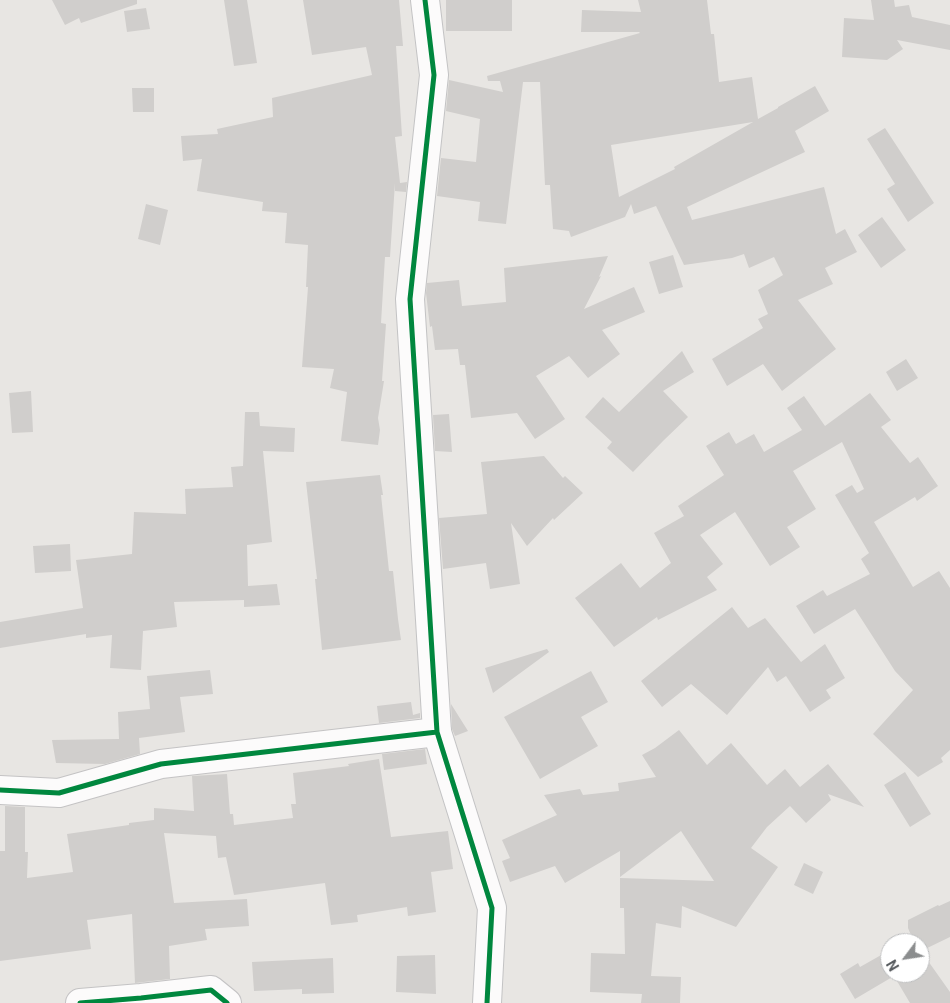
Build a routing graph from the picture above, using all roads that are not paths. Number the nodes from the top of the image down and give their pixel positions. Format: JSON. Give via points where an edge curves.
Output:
{"nodes":[{"id":1,"x":425,"y":0,"type":"edge"},
{"id":2,"x":437,"y":732,"type":"junction"},
{"id":3,"x":0,"y":790,"type":"edge"},
{"id":4,"x":80,"y":1003,"type":"edge"},
{"id":5,"x":227,"y":1003,"type":"edge"},
{"id":6,"x":487,"y":1003,"type":"edge"}],
"edges":[{"from":1,"to":2,"type":"street","via":[[434,75],[410,299]]},
{"from":2,"to":3,"type":"street","via":[[161,764],[60,793]]},
{"from":2,"to":6,"type":"street","via":[[492,908]]},
{"from":4,"to":5,"type":"street","via":[[211,990]]}]}
